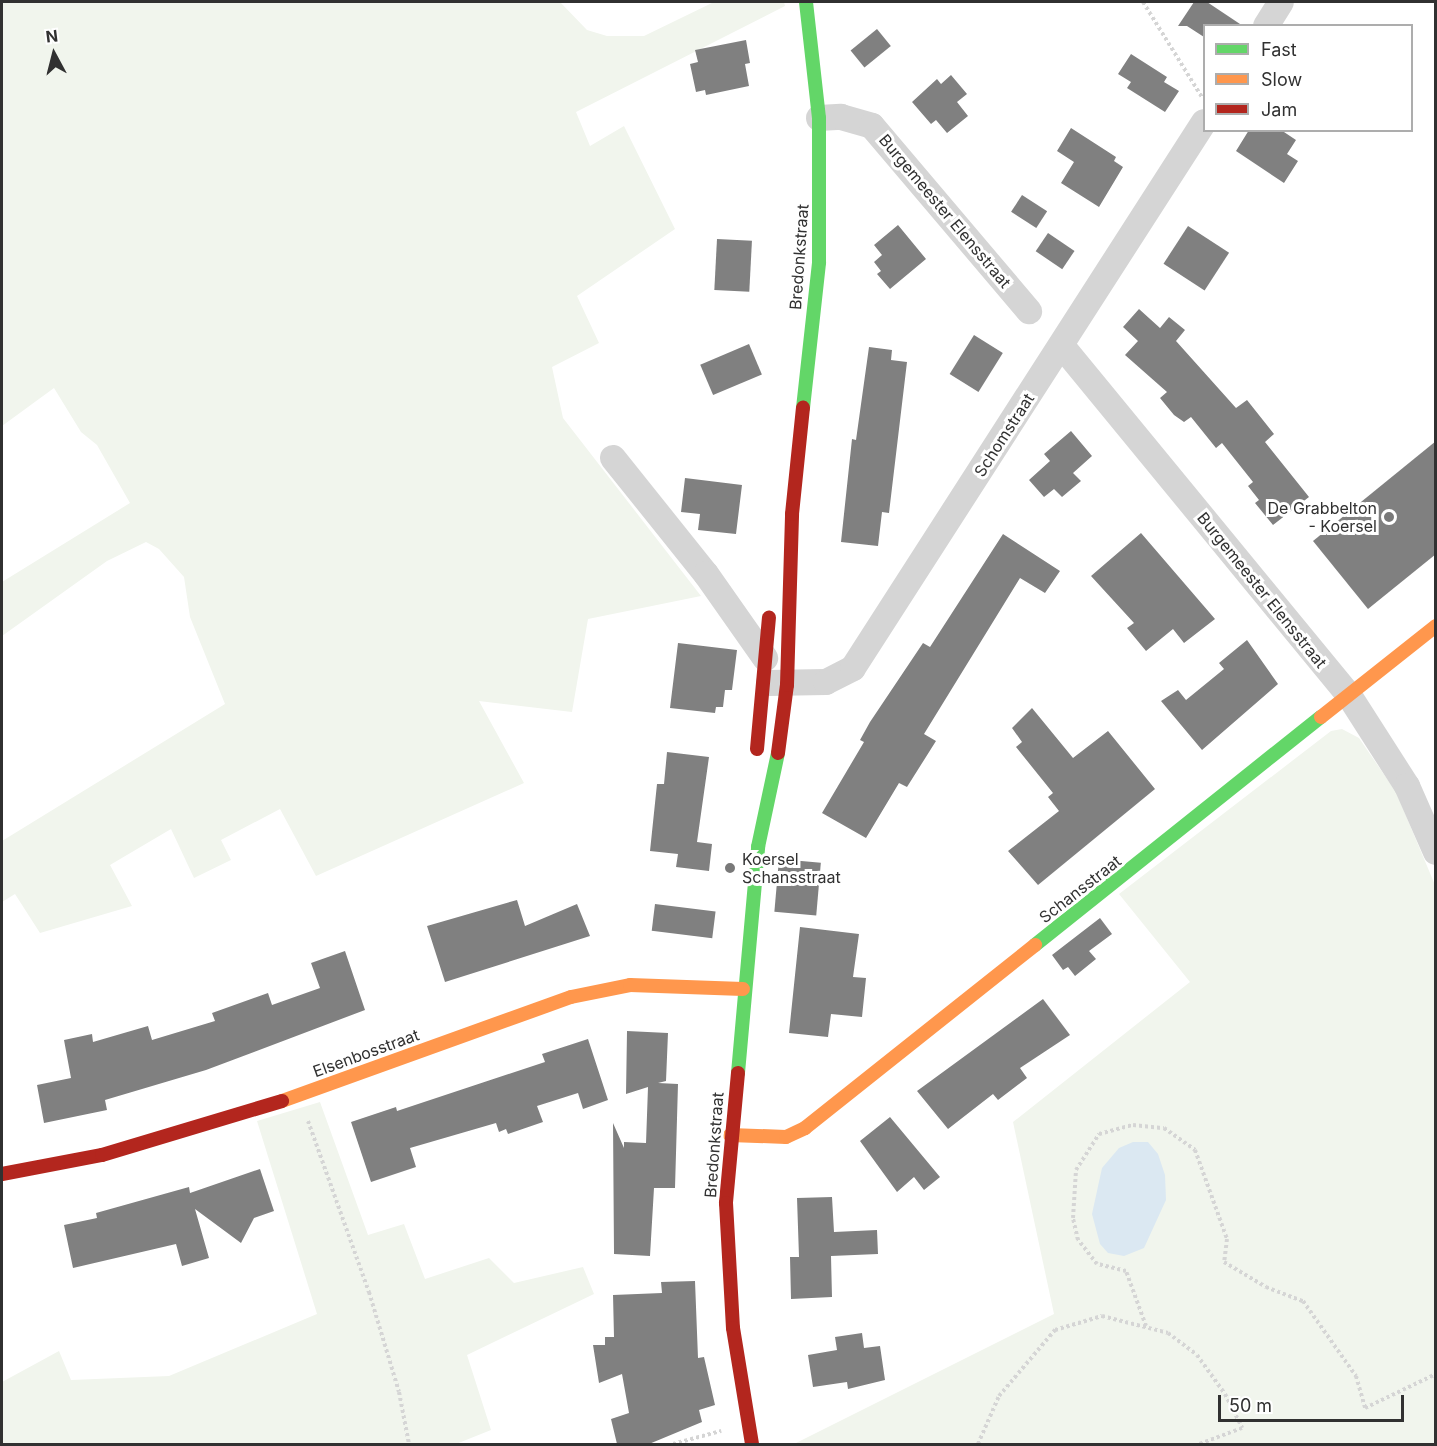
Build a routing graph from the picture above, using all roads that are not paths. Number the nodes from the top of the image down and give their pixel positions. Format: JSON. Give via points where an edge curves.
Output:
{"nodes":[{"id":1,"x":806,"y":2,"type":"edge"},
{"id":2,"x":1281,"y":2,"type":"edge"},
{"id":3,"x":1267,"y":24,"type":"edge"},
{"id":4,"x":819,"y":118,"type":"junction"},
{"id":5,"x":1203,"y":124,"type":"edge"},
{"id":6,"x":1029,"y":310,"type":"dead end"},
{"id":7,"x":1062,"y":346,"type":"junction"},
{"id":8,"x":613,"y":458,"type":"dead end"},
{"id":9,"x":792,"y":514,"type":"junction"},
{"id":10,"x":1436,"y":626,"type":"edge"},
{"id":11,"x":772,"y":675,"type":"junction"},
{"id":12,"x":1350,"y":697,"type":"junction"},
{"id":13,"x":756,"y":759,"type":"dead end"},
{"id":14,"x":756,"y":781,"type":"dead end"},
{"id":15,"x":758,"y":847,"type":"junction"},
{"id":16,"x":1436,"y":852,"type":"edge"},
{"id":17,"x":743,"y":989,"type":"junction"},
{"id":18,"x":729,"y":1135,"type":"junction"},
{"id":19,"x":2,"y":1174,"type":"edge"},
{"id":20,"x":752,"y":1444,"type":"edge"}],
"edges":[{"from":1,"to":4,"type":"street","name":"Bredonkstraat"},
{"from":2,"to":3,"type":"street"},
{"from":4,"to":6,"type":"street","name":"Burgemeester Elensstraat","via":[[841,117],[872,126]]},
{"from":4,"to":9,"type":"street","name":"Bredonkstraat","via":[[819,262]]},
{"from":5,"to":7,"type":"street","name":"Schomstraat"},
{"from":7,"to":11,"type":"street","name":"Schomstraat","via":[[853,668],[826,682]]},
{"from":7,"to":12,"type":"street","name":"Burgemeester Elensstraat"},
{"from":8,"to":11,"type":"street","via":[[691,555]]},
{"from":9,"to":11,"type":"street","name":"Bredonkstraat"},
{"from":9,"to":11,"type":"street","name":"Bredonkstraat","via":[[774,596]]},
{"from":10,"to":12,"type":"street","name":"Schansstraat"},
{"from":11,"to":13,"type":"street","name":"Bredonkstraat"},
{"from":11,"to":15,"type":"street","name":"Bredonkstraat","via":[[776,771]]},
{"from":12,"to":16,"type":"street","name":"Burgemeester Elensstraat","via":[[1407,786]]},
{"from":12,"to":18,"type":"street","name":"Schansstraat","via":[[805,1128],[786,1137]]},
{"from":14,"to":15,"type":"street","name":"Bredonkstraat"},
{"from":15,"to":17,"type":"street","name":"Bredonkstraat"},
{"from":17,"to":18,"type":"street","name":"Bredonkstraat"},
{"from":17,"to":19,"type":"street","name":"Elsenbosstraat","via":[[630,985],[571,997],[299,1095],[102,1155]]},
{"from":18,"to":20,"type":"street","name":"Bredonkstraat","via":[[726,1203],[730,1306]]}]}
